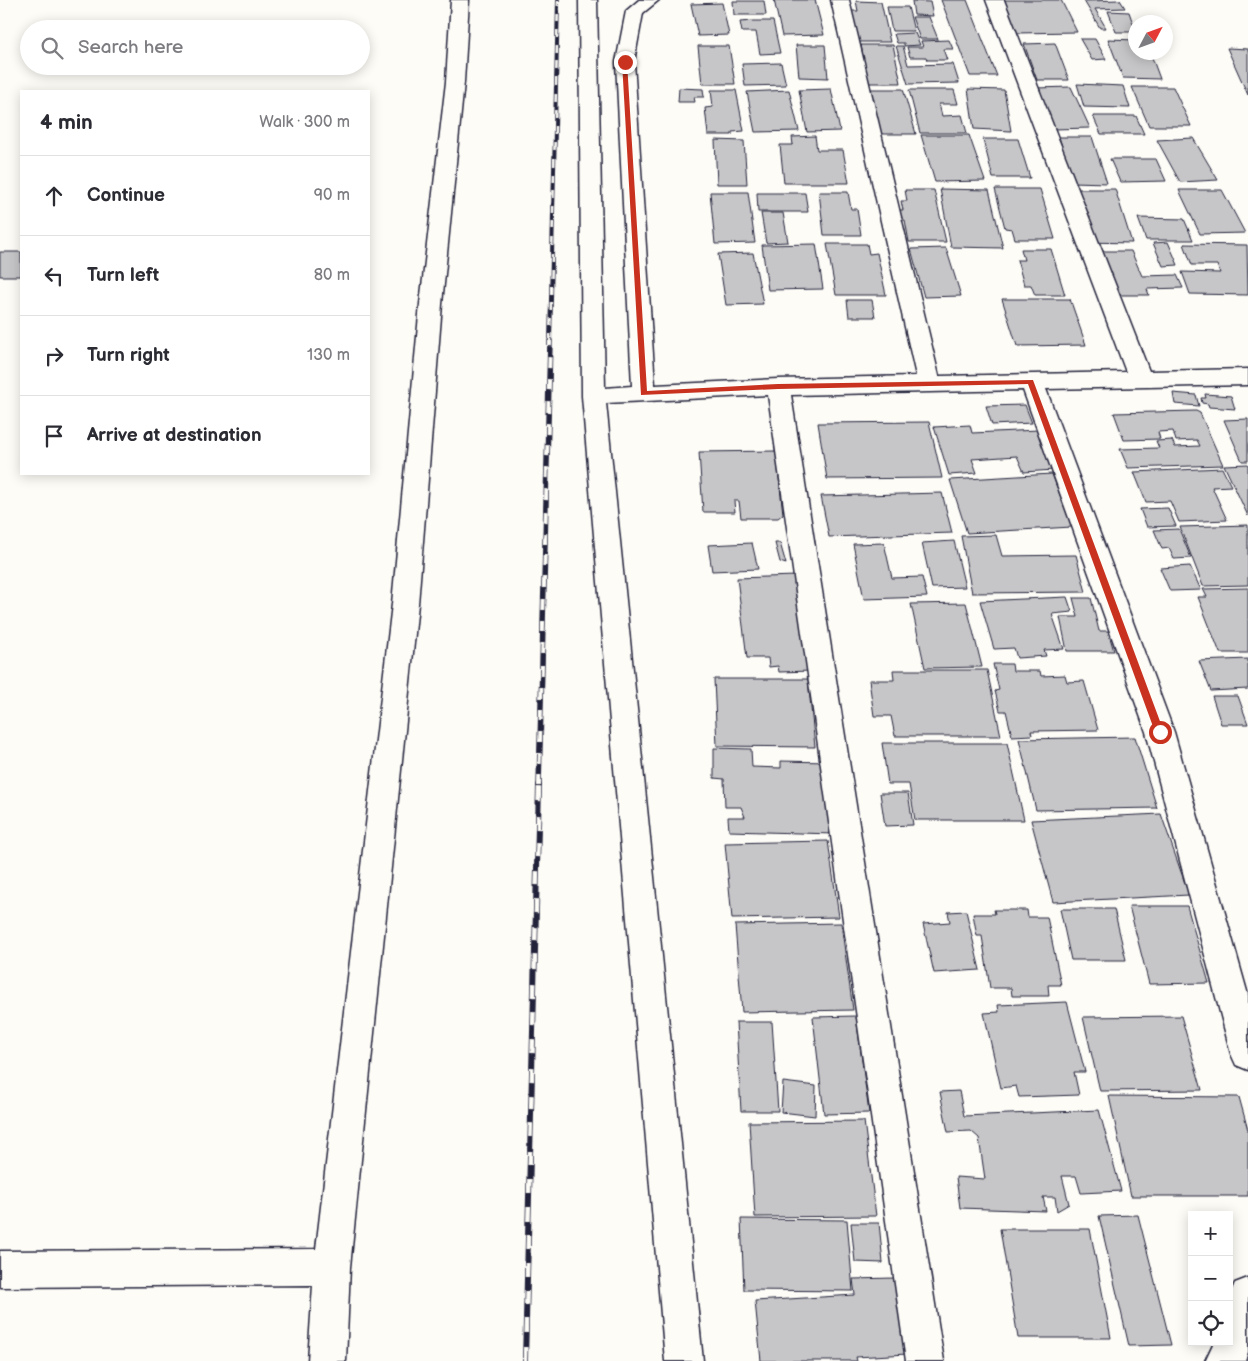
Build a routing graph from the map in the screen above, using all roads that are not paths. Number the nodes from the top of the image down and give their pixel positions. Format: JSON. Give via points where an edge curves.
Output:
{"nodes":[{"id":1,"x":460,"y":0,"type":"edge"},
{"id":2,"x":588,"y":0,"type":"edge"},
{"id":3,"x":650,"y":0,"type":"edge"},
{"id":4,"x":840,"y":0,"type":"edge"},
{"id":5,"x":996,"y":0,"type":"edge"},
{"id":6,"x":1248,"y":377,"type":"edge"},
{"id":7,"x":1140,"y":379,"type":"junction"},
{"id":8,"x":1031,"y":381,"type":"junction"},
{"id":9,"x":929,"y":384,"type":"junction"},
{"id":10,"x":778,"y":387,"type":"junction"},
{"id":11,"x":644,"y":394,"type":"junction"},
{"id":12,"x":594,"y":396,"type":"junction"},
{"id":13,"x":1248,"y":1054,"type":"edge"},
{"id":14,"x":332,"y":1266,"type":"junction"},
{"id":15,"x":0,"y":1270,"type":"edge"},
{"id":16,"x":1248,"y":1296,"type":"edge"},
{"id":17,"x":327,"y":1361,"type":"edge"},
{"id":18,"x":684,"y":1361,"type":"edge"},
{"id":19,"x":925,"y":1361,"type":"edge"},
{"id":20,"x":1224,"y":1361,"type":"edge"}],
"edges":[{"from":1,"to":14,"type":"street","via":[[455,82],[404,604]]},
{"from":2,"to":12,"type":"street"},
{"from":3,"to":11,"type":"street","via":[[636,11],[625,62]]},
{"from":4,"to":9,"type":"street"},
{"from":5,"to":7,"type":"street"},
{"from":6,"to":7,"type":"street"},
{"from":7,"to":8,"type":"street"},
{"from":8,"to":9,"type":"street"},
{"from":8,"to":13,"type":"street","via":[[1160,732]]},
{"from":9,"to":10,"type":"street"},
{"from":10,"to":11,"type":"street"},
{"from":10,"to":19,"type":"street"},
{"from":11,"to":12,"type":"street"},
{"from":12,"to":18,"type":"street"},
{"from":14,"to":15,"type":"street"},
{"from":14,"to":17,"type":"street"},
{"from":16,"to":20,"type":"street"}]}
